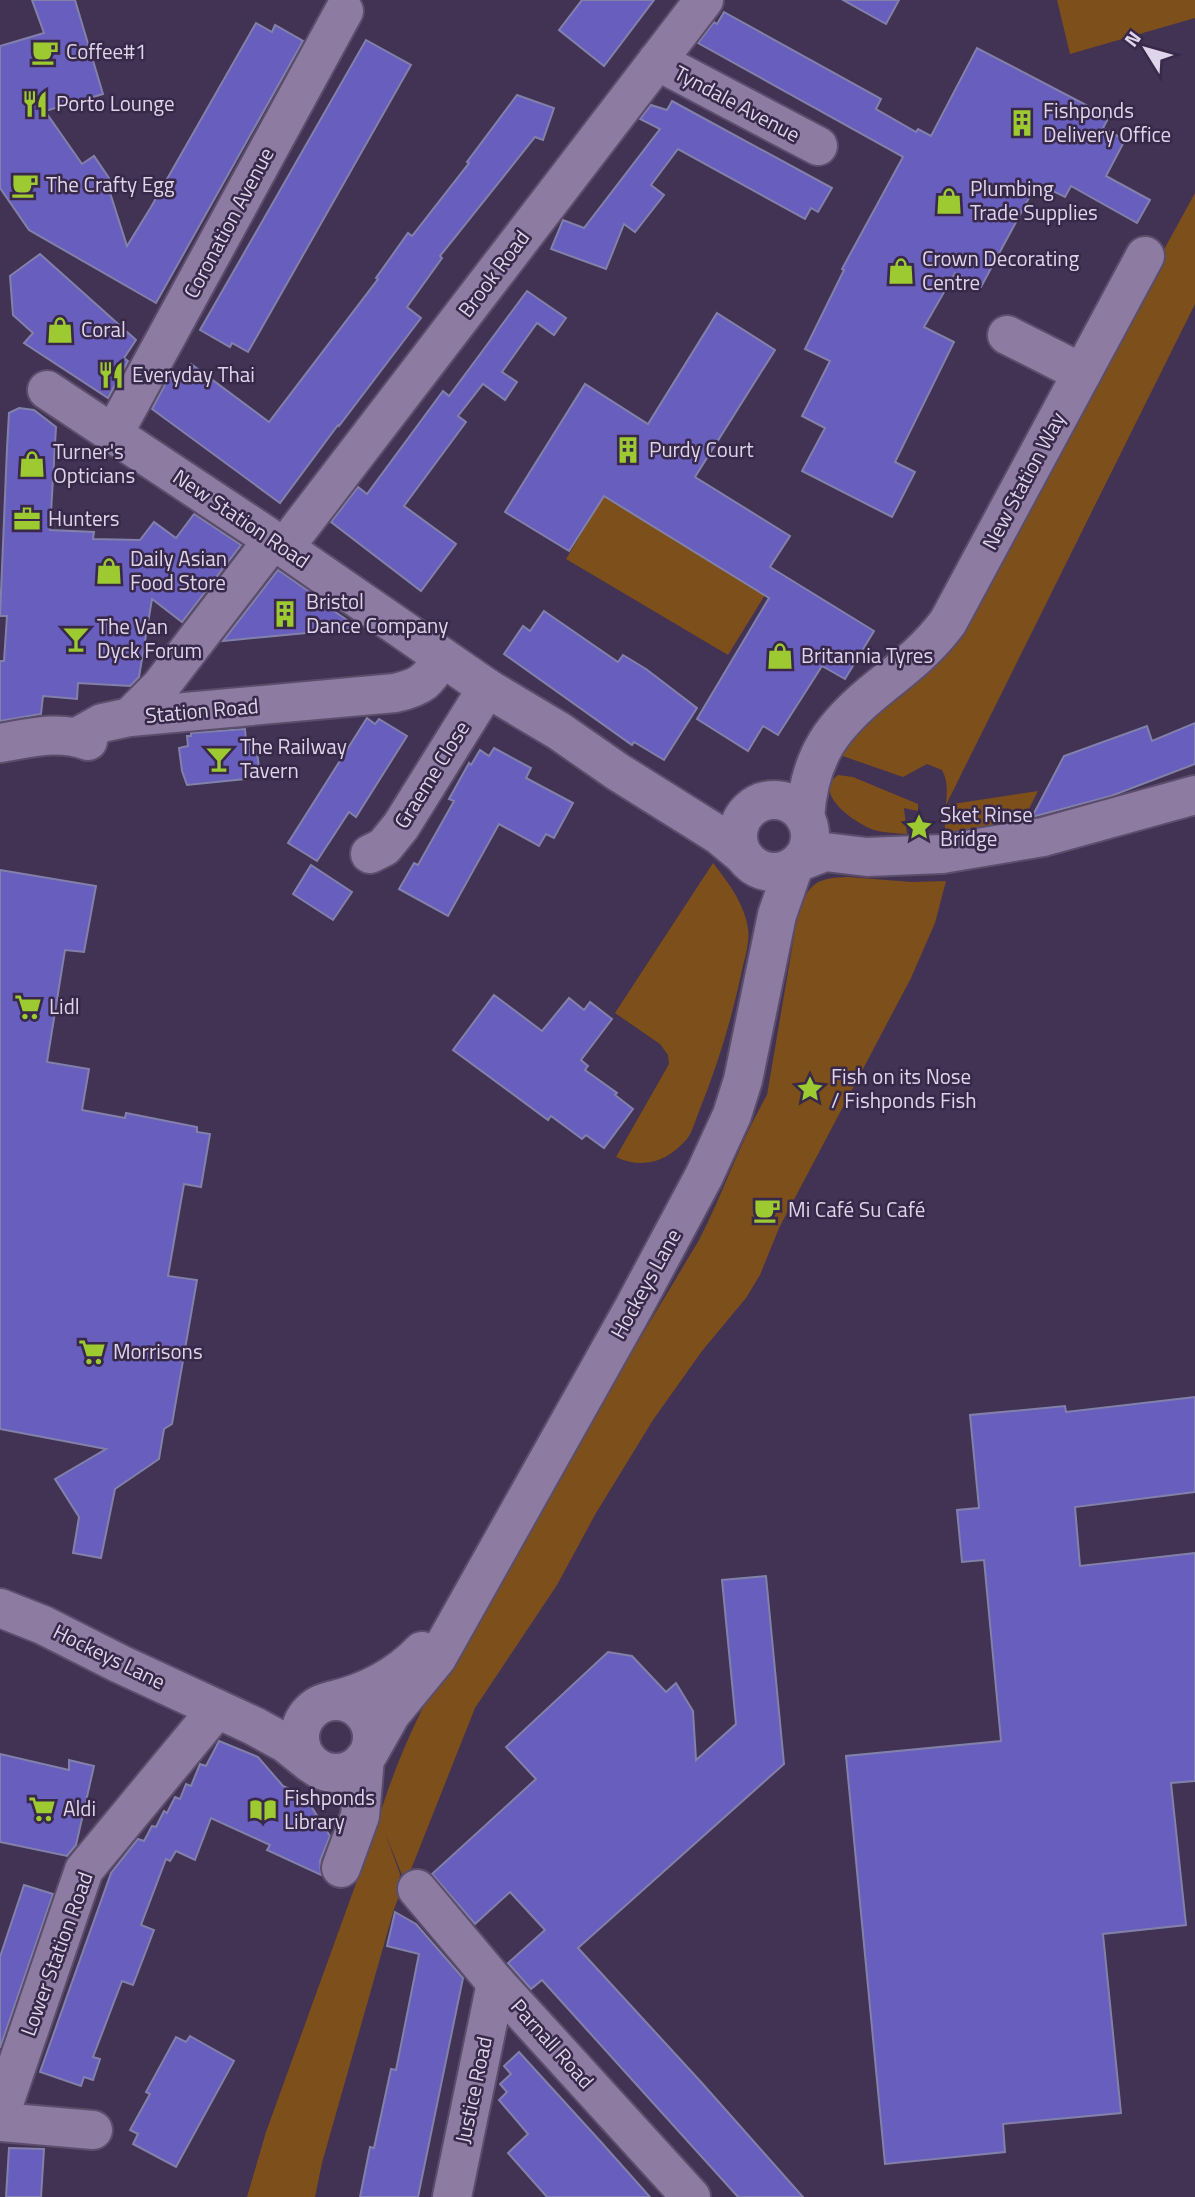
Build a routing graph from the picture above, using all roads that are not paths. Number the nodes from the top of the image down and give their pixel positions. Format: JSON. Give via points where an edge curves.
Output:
{"nodes":[{"id":1,"x":704,"y":0,"type":"edge"},
{"id":2,"x":342,"y":10,"type":"dead end"},
{"id":3,"x":657,"y":61,"type":"junction"},
{"id":4,"x":818,"y":146,"type":"dead end"},
{"id":5,"x":1145,"y":257,"type":"dead end"},
{"id":6,"x":1007,"y":335,"type":"dead end"},
{"id":7,"x":1082,"y":373,"type":"junction"},
{"id":8,"x":47,"y":390,"type":"dead end"},
{"id":9,"x":114,"y":433,"type":"junction"},
{"id":10,"x":279,"y":544,"type":"junction"},
{"id":11,"x":442,"y":657,"type":"junction"},
{"id":12,"x":880,"y":687,"type":"junction"},
{"id":13,"x":487,"y":688,"type":"junction"},
{"id":14,"x":130,"y":717,"type":"junction"},
{"id":15,"x":0,"y":743,"type":"edge"},
{"id":16,"x":645,"y":789,"type":"junction"},
{"id":17,"x":1195,"y":795,"type":"edge"},
{"id":18,"x":760,"y":803,"type":"junction"},
{"id":19,"x":806,"y":819,"type":"junction"},
{"id":20,"x":370,"y":854,"type":"dead end"},
{"id":21,"x":883,"y":857,"type":"junction"},
{"id":22,"x":774,"y":863,"type":"junction"},
{"id":23,"x":478,"y":1585,"type":"junction"},
{"id":24,"x":0,"y":1608,"type":"edge"},
{"id":25,"x":324,"y":1703,"type":"junction"},
{"id":26,"x":217,"y":1709,"type":"junction"},
{"id":27,"x":367,"y":1755,"type":"junction"},
{"id":28,"x":315,"y":1766,"type":"junction"},
{"id":29,"x":417,"y":1889,"type":"dead end"},
{"id":30,"x":496,"y":1983,"type":"junction"},
{"id":31,"x":0,"y":2115,"type":"edge"},
{"id":32,"x":0,"y":2122,"type":"edge"},
{"id":33,"x":93,"y":2130,"type":"dead end"},
{"id":34,"x":452,"y":2197,"type":"edge"},
{"id":35,"x":691,"y":2197,"type":"edge"}],
"edges":[{"from":1,"to":3,"type":"street","name":"Brook Road"},
{"from":2,"to":9,"type":"street","name":"Coronation Avenue"},
{"from":3,"to":4,"type":"street","name":"Tyndale Avenue"},
{"from":3,"to":10,"type":"street","name":"Brook Road"},
{"from":5,"to":7,"type":"street","name":"New Station Way"},
{"from":6,"to":7,"type":"street"},
{"from":7,"to":12,"type":"street","name":"New Station Way","via":[[948,622],[914,661]]},
{"from":8,"to":9,"type":"street","name":"New Station Road"},
{"from":9,"to":10,"type":"street","name":"New Station Road"},
{"from":10,"to":11,"type":"street","name":"New Station Road"},
{"from":10,"to":14,"type":"street","name":"Station Road"},
{"from":11,"to":13,"type":"street","name":"New Station Road"},
{"from":11,"to":14,"type":"street","name":"Station Road","via":[[423,684],[395,694]]},
{"from":12,"to":18,"type":"street","name":"New Station Way","via":[[831,721],[787,779]]},
{"from":12,"to":19,"type":"street","name":"New Station Way","via":[[825,745],[807,788]]},
{"from":13,"to":16,"type":"street","name":"New Station Road"},
{"from":13,"to":20,"type":"street","name":"Graeme Close","via":[[401,826]]},
{"from":14,"to":15,"type":"street","via":[[102,723],[82,739],[48,735]]},
{"from":16,"to":18,"type":"street","name":"New Station Road","via":[[729,807]]},
{"from":16,"to":22,"type":"street","name":"New Station Road"},
{"from":17,"to":21,"type":"street","via":[[1043,837],[942,854]]},
{"from":18,"to":19,"type":"street","via":[[787,802]]},
{"from":18,"to":22,"type":"street","via":[[744,816],[738,838]]},
{"from":19,"to":21,"type":"street","via":[[845,843]]},
{"from":19,"to":22,"type":"street","via":[[806,853]]},
{"from":21,"to":22,"type":"street","via":[[825,852]]},
{"from":22,"to":23,"type":"street","name":"Hockeys Lane","via":[[765,893],[768,965],[732,1115],[627,1319]]},
{"from":23,"to":25,"type":"street","name":"Hockeys Lane","via":[[406,1665],[366,1691]]},
{"from":23,"to":27,"type":"street","name":"Hockeys Lane","via":[[437,1658],[391,1714]]},
{"from":24,"to":26,"type":"street","name":"Hockeys Lane"},
{"from":25,"to":26,"type":"street","name":"Hockeys Lane","via":[[269,1716]]},
{"from":25,"to":27,"type":"street","via":[[349,1704],[365,1716],[372,1734]]},
{"from":25,"to":28,"type":"street","name":"Hockeys Lane","via":[[305,1718],[299,1735],[301,1748]]},
{"from":26,"to":28,"type":"street","name":"Hockeys Lane","via":[[275,1737]]},
{"from":26,"to":31,"type":"street","name":"Lower Station Road","via":[[84,1870]]},
{"from":27,"to":28,"type":"street","via":[[344,1772]]},
{"from":27,"to":28,"type":"street","name":"Hockeys Lane","via":[[360,1816],[341,1868],[343,1812],[336,1789]]},
{"from":29,"to":30,"type":"street","name":"Parnall Road"},
{"from":30,"to":34,"type":"street","name":"Justice Road"},
{"from":30,"to":35,"type":"street","name":"Parnall Road"},
{"from":32,"to":33,"type":"street"}]}
